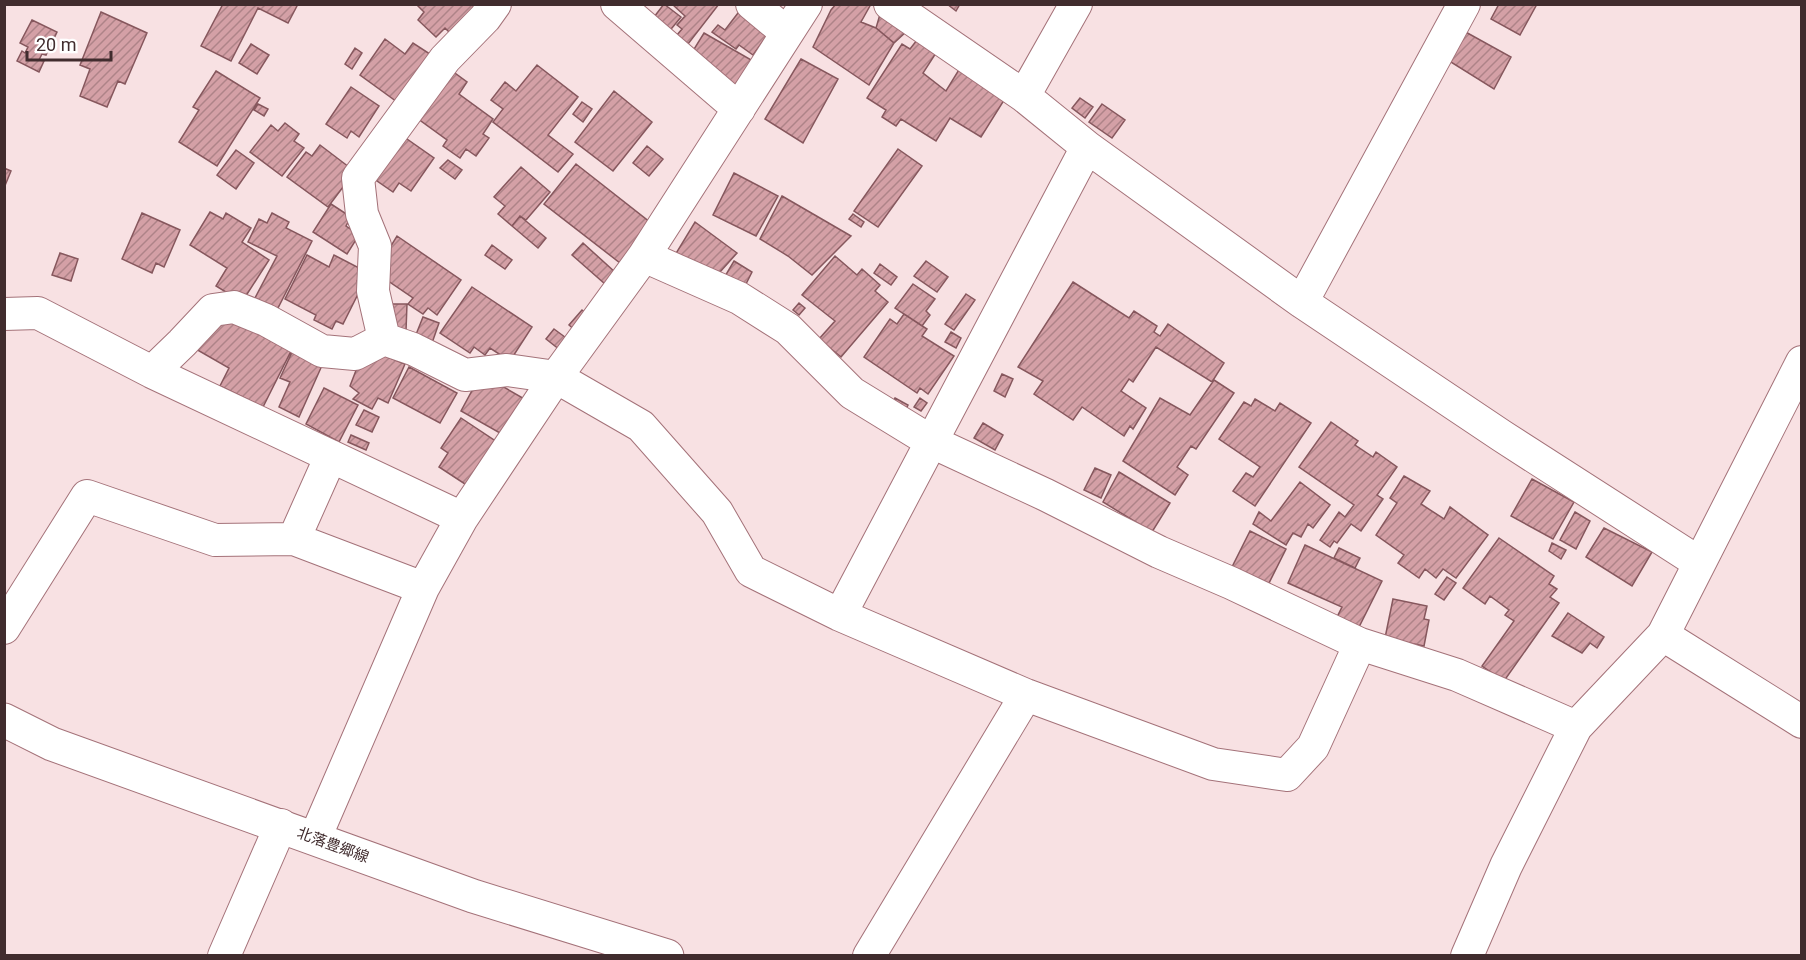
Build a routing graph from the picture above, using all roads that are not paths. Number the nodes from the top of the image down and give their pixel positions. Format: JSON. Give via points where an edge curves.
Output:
{"nodes":[{"id":1,"x":495,"y":4,"type":"edge"},
{"id":2,"x":617,"y":4,"type":"edge"},
{"id":3,"x":752,"y":4,"type":"edge"},
{"id":4,"x":806,"y":4,"type":"edge"},
{"id":5,"x":890,"y":4,"type":"edge"},
{"id":6,"x":1076,"y":4,"type":"edge"},
{"id":7,"x":1464,"y":4,"type":"edge"},
{"id":8,"x":787,"y":33,"type":"junction"},
{"id":9,"x":1024,"y":96,"type":"junction"},
{"id":10,"x":739,"y":109,"type":"junction"},
{"id":11,"x":1088,"y":147,"type":"junction"},
{"id":12,"x":644,"y":256,"type":"junction"},
{"id":13,"x":1302,"y":302,"type":"junction"},
{"id":14,"x":4,"y":314,"type":"edge"},
{"id":15,"x":384,"y":339,"type":"junction"},
{"id":16,"x":1802,"y":362,"type":"edge"},
{"id":17,"x":152,"y":372,"type":"junction"},
{"id":18,"x":556,"y":377,"type":"junction"},
{"id":19,"x":932,"y":442,"type":"junction"},
{"id":20,"x":331,"y":456,"type":"junction"},
{"id":21,"x":462,"y":518,"type":"junction"},
{"id":22,"x":294,"y":539,"type":"junction"},
{"id":23,"x":1698,"y":562,"type":"junction"},
{"id":24,"x":423,"y":588,"type":"junction"},
{"id":25,"x":840,"y":615,"type":"junction"},
{"id":26,"x":4,"y":628,"type":"edge"},
{"id":27,"x":1663,"y":635,"type":"junction"},
{"id":28,"x":1360,"y":644,"type":"junction"},
{"id":29,"x":1026,"y":695,"type":"junction"},
{"id":30,"x":4,"y":720,"type":"edge"},
{"id":31,"x":1802,"y":722,"type":"edge"},
{"id":32,"x":1576,"y":727,"type":"junction"},
{"id":33,"x":281,"y":825,"type":"junction"},
{"id":34,"x":315,"y":838,"type":"junction"},
{"id":35,"x":224,"y":956,"type":"edge"},
{"id":36,"x":668,"y":956,"type":"edge"},
{"id":37,"x":869,"y":956,"type":"edge"},
{"id":38,"x":1467,"y":956,"type":"edge"}],
"edges":[{"from":1,"to":15,"type":"street","via":[[445,59],[358,178],[362,214],[375,246],[373,291]]},
{"from":2,"to":10,"type":"street"},
{"from":3,"to":8,"type":"street"},
{"from":4,"to":8,"type":"street"},
{"from":5,"to":9,"type":"street"},
{"from":6,"to":9,"type":"street"},
{"from":7,"to":13,"type":"street"},
{"from":8,"to":10,"type":"street"},
{"from":9,"to":11,"type":"street"},
{"from":10,"to":12,"type":"street"},
{"from":11,"to":13,"type":"street"},
{"from":11,"to":19,"type":"street"},
{"from":12,"to":18,"type":"street"},
{"from":12,"to":19,"type":"street","via":[[739,298],[788,329],[852,393]]},
{"from":13,"to":23,"type":"street"},
{"from":14,"to":17,"type":"street","via":[[38,313]]},
{"from":15,"to":17,"type":"street","via":[[355,354],[322,351],[234,307],[213,310]]},
{"from":15,"to":18,"type":"street","via":[[465,375],[507,370]]},
{"from":16,"to":23,"type":"street"},
{"from":17,"to":20,"type":"street"},
{"from":18,"to":21,"type":"street"},
{"from":18,"to":25,"type":"street","via":[[641,426],[717,512],[751,571]]},
{"from":19,"to":25,"type":"street"},
{"from":19,"to":28,"type":"street"},
{"from":20,"to":21,"type":"street"},
{"from":20,"to":22,"type":"street"},
{"from":21,"to":24,"type":"street"},
{"from":22,"to":24,"type":"street"},
{"from":22,"to":26,"type":"street","via":[[215,540],[87,496]]},
{"from":23,"to":27,"type":"street"},
{"from":24,"to":34,"type":"street"},
{"from":25,"to":29,"type":"street"},
{"from":27,"to":31,"type":"street"},
{"from":27,"to":32,"type":"street"},
{"from":28,"to":29,"type":"street","via":[[1313,747],[1287,775],[1213,764]]},
{"from":28,"to":32,"type":"street","via":[[1457,675]]},
{"from":29,"to":37,"type":"street"},
{"from":30,"to":33,"type":"main road","name":"北落豊郷線","via":[[52,744]]},
{"from":32,"to":38,"type":"street","via":[[1506,866]]},
{"from":33,"to":34,"type":"main road","name":"北落豊郷線"},
{"from":33,"to":35,"type":"street"},
{"from":34,"to":36,"type":"main road","name":"北落豊郷線","via":[[473,896]]}]}
